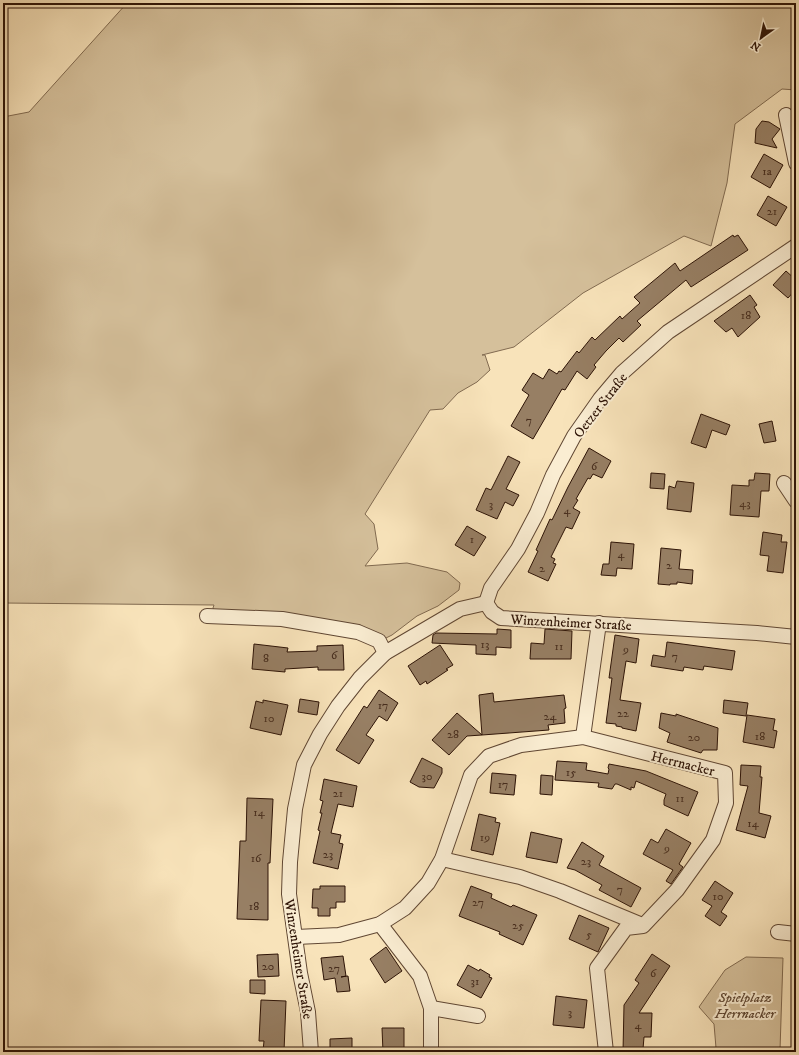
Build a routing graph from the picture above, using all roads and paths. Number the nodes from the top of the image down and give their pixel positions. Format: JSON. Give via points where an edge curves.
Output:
{"nodes":[{"id":1,"x":786,"y":115,"type":"dead end"},
{"id":2,"x":796,"y":162,"type":"edge"},
{"id":3,"x":796,"y":246,"type":"edge"},
{"id":4,"x":784,"y":482,"type":"dead end"},
{"id":5,"x":796,"y":501,"type":"edge"},
{"id":6,"x":486,"y":603,"type":"junction"},
{"id":7,"x":207,"y":616,"type":"dead end"},
{"id":8,"x":599,"y":623,"type":"junction"},
{"id":9,"x":796,"y":637,"type":"edge"},
{"id":10,"x":385,"y":653,"type":"junction"},
{"id":11,"x":583,"y":737,"type":"junction"},
{"id":12,"x":442,"y":859,"type":"junction"},
{"id":13,"x":380,"y":924,"type":"junction"},
{"id":14,"x":643,"y":926,"type":"junction"},
{"id":15,"x":778,"y":932,"type":"dead end"},
{"id":16,"x":796,"y":934,"type":"edge"},
{"id":17,"x":296,"y":937,"type":"junction"},
{"id":18,"x":431,"y":1008,"type":"junction"},
{"id":19,"x":478,"y":1016,"type":"dead end"},
{"id":20,"x":311,"y":1052,"type":"edge"},
{"id":21,"x":431,"y":1052,"type":"edge"},
{"id":22,"x":606,"y":1052,"type":"edge"}],
"edges":[{"from":1,"to":2,"type":"street"},
{"from":3,"to":6,"type":"street","name":"Oetzer Straße","via":[[668,332],[622,373],[574,436],[553,475],[537,513],[518,549],[491,588]]},
{"from":4,"to":5,"type":"street"},
{"from":6,"to":8,"type":"street","name":"Winzenheimer Straße","via":[[492,612],[501,618]]},
{"from":6,"to":10,"type":"street","name":"Winzenheimer Straße","via":[[460,609]]},
{"from":7,"to":10,"type":"street","via":[[282,619],[358,632],[379,641]]},
{"from":8,"to":9,"type":"street","name":"Winzenheimer Straße","via":[[757,632]]},
{"from":8,"to":11,"type":"street"},
{"from":10,"to":17,"type":"street","name":"Winzenheimer Straße","via":[[360,678],[338,706],[304,765],[295,809],[290,862],[289,894]]},
{"from":11,"to":12,"type":"street","name":"Herrnacker","via":[[521,745],[488,756],[471,775]]},
{"from":11,"to":14,"type":"street","name":"Herrnacker","via":[[725,773],[726,803],[713,840],[677,890]]},
{"from":12,"to":13,"type":"street","name":"Herrnacker","via":[[428,883],[405,908]]},
{"from":12,"to":14,"type":"street","via":[[520,877]]},
{"from":13,"to":17,"type":"street","name":"Herrnacker","via":[[339,935]]},
{"from":13,"to":18,"type":"street","via":[[420,976]]},
{"from":14,"to":22,"type":"street","via":[[626,928],[597,968]]},
{"from":15,"to":16,"type":"street"},
{"from":17,"to":20,"type":"street","name":"Winzenheimer Straße","via":[[308,1012]]},
{"from":18,"to":19,"type":"street"},
{"from":18,"to":21,"type":"street"}]}
